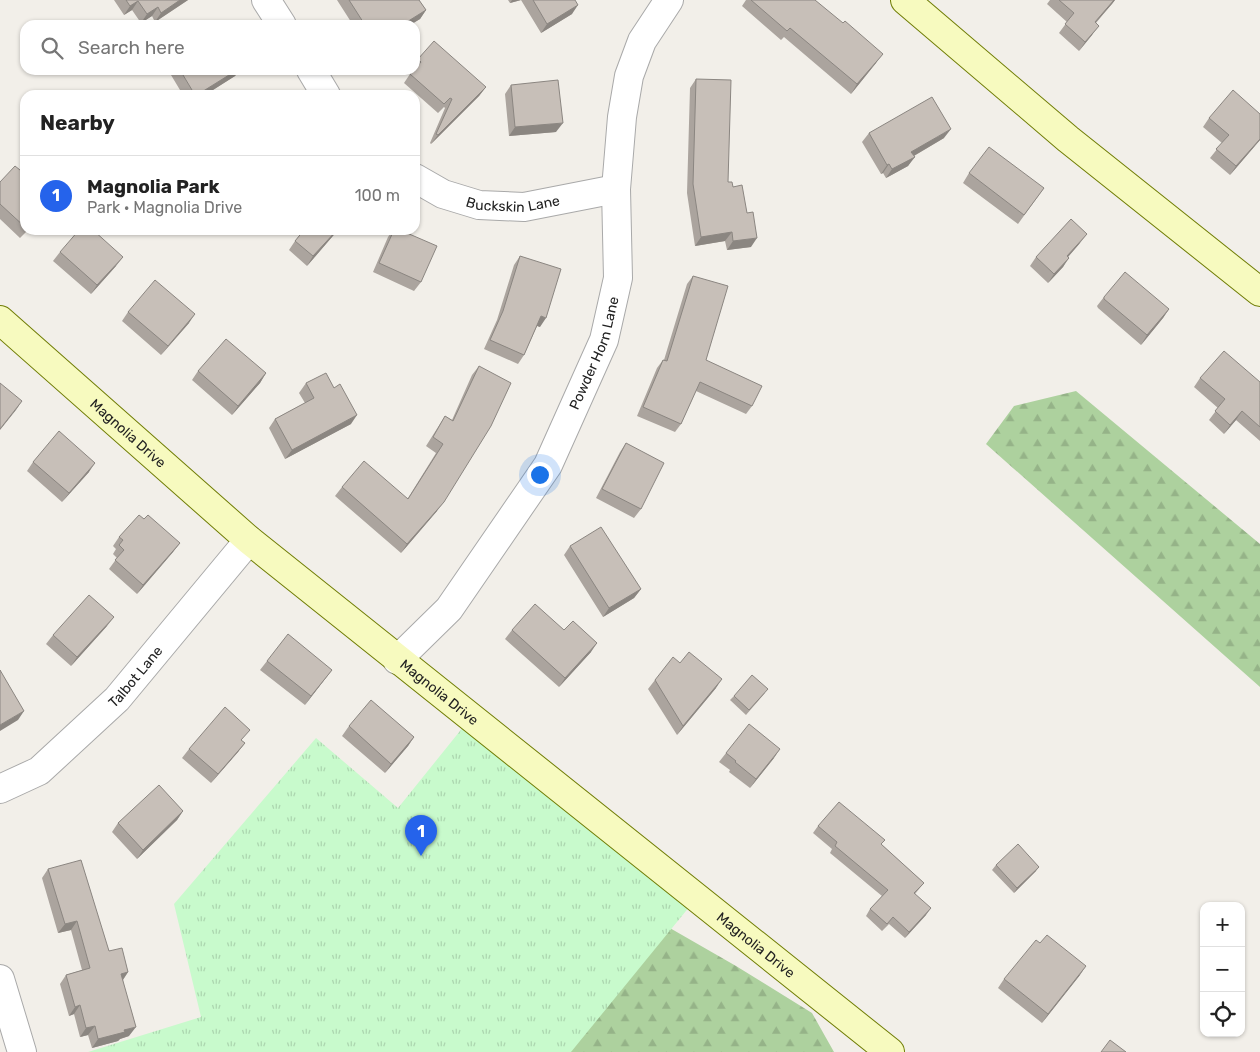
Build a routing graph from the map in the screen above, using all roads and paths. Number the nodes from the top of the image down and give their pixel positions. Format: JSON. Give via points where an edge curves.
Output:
{"nodes":[{"id":1,"x":266,"y":0,"type":"edge"},
{"id":2,"x":668,"y":0,"type":"edge"},
{"id":3,"x":905,"y":0,"type":"edge"},
{"id":4,"x":279,"y":20,"type":"edge"},
{"id":5,"x":314,"y":75,"type":"edge"},
{"id":6,"x":323,"y":90,"type":"edge"},
{"id":7,"x":420,"y":181,"type":"edge"},
{"id":8,"x":616,"y":189,"type":"junction"},
{"id":9,"x":1260,"y":292,"type":"edge"},
{"id":10,"x":0,"y":320,"type":"edge"},
{"id":11,"x":249,"y":540,"type":"junction"},
{"id":12,"x":397,"y":660,"type":"junction"},
{"id":13,"x":0,"y":789,"type":"edge"},
{"id":14,"x":0,"y":979,"type":"edge"},
{"id":15,"x":22,"y":1052,"type":"edge"},
{"id":16,"x":890,"y":1052,"type":"edge"}],
"edges":[{"from":1,"to":4,"type":"street"},
{"from":2,"to":8,"type":"street","name":"Powder Horn Lane","via":[[642,42],[629,76]]},
{"from":3,"to":9,"type":"street","via":[[1068,140]]},
{"from":5,"to":6,"type":"street"},
{"from":7,"to":8,"type":"street","name":"Buckskin Lane","via":[[443,194],[479,204],[524,207]]},
{"from":8,"to":12,"type":"street","name":"Powder Horn Lane","via":[[618,278],[604,340],[548,465],[449,609]]},
{"from":10,"to":11,"type":"street","name":"Magnolia Drive"},
{"from":11,"to":12,"type":"street","name":"Magnolia Drive"},
{"from":11,"to":13,"type":"street","name":"Talbot Lane","via":[[117,699],[39,771]]},
{"from":12,"to":16,"type":"street","name":"Magnolia Drive"},
{"from":14,"to":15,"type":"street"}]}
